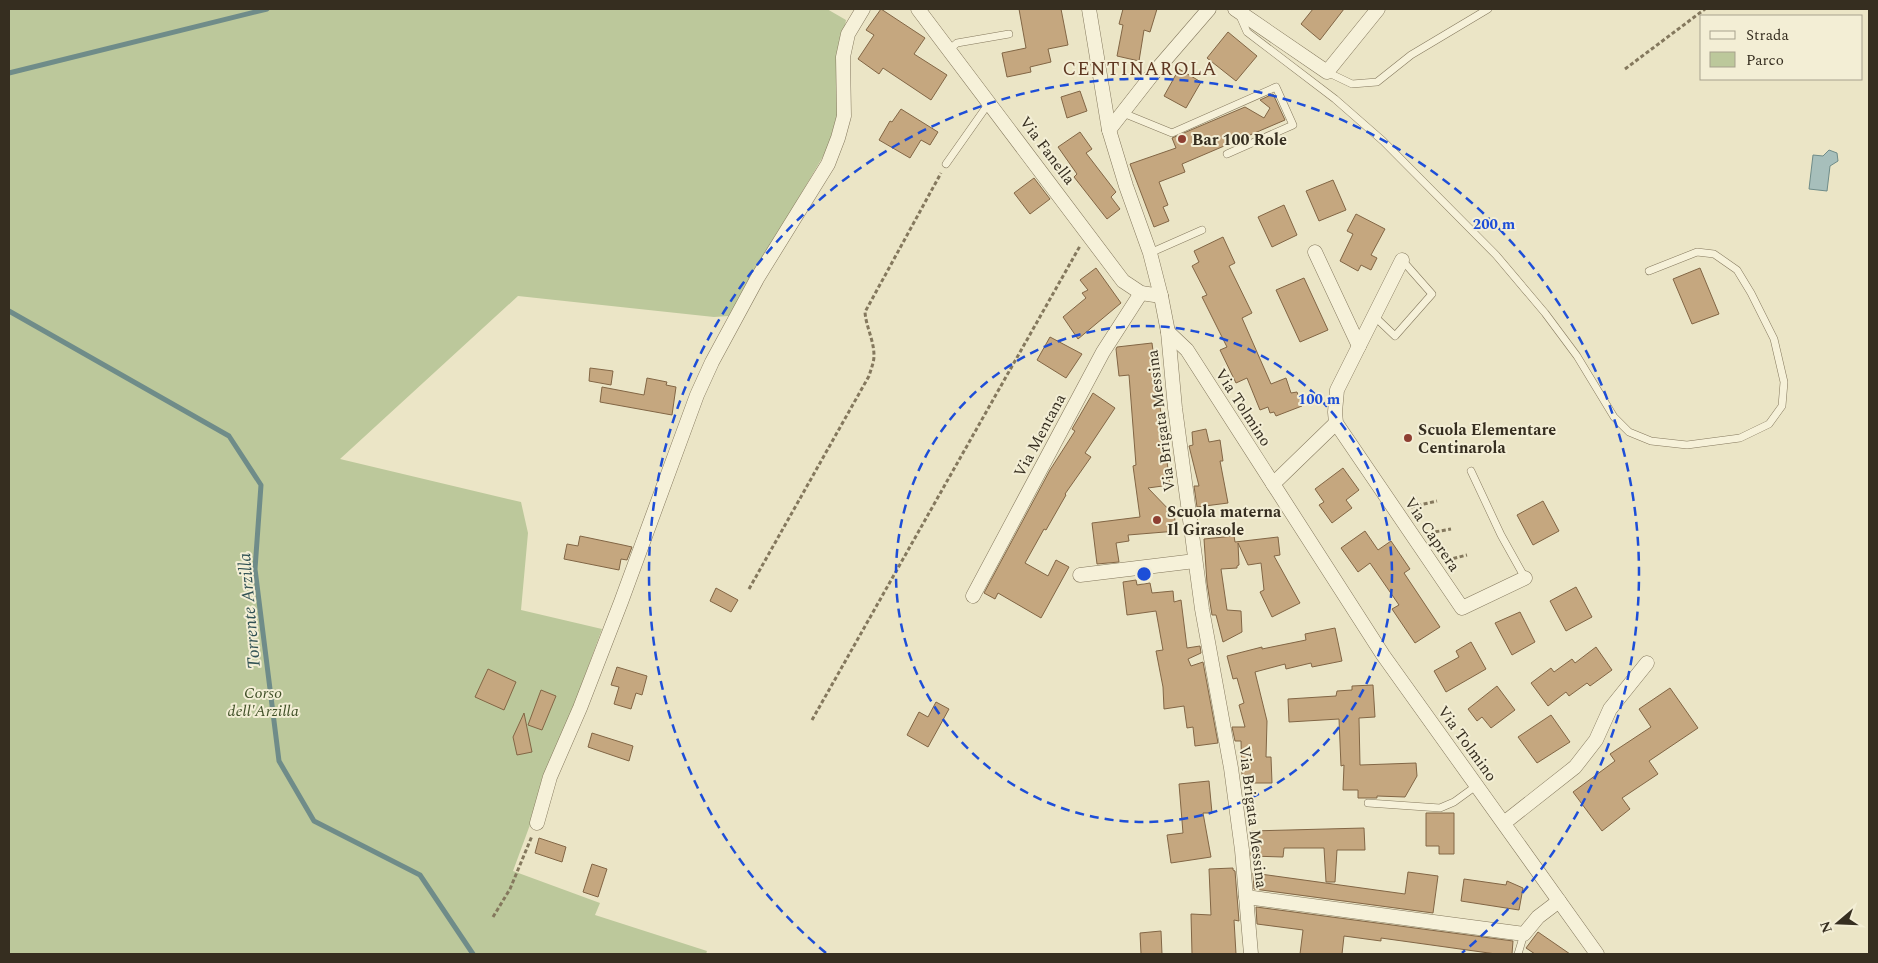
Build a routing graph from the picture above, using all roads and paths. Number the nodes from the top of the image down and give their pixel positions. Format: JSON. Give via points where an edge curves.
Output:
{"nodes":[{"id":1,"x":863,"y":9,"type":"edge"},
{"id":2,"x":918,"y":9,"type":"edge"},
{"id":3,"x":1089,"y":9,"type":"edge"},
{"id":4,"x":1209,"y":9,"type":"edge"},
{"id":5,"x":1378,"y":9,"type":"edge"},
{"id":6,"x":1488,"y":9,"type":"edge"},
{"id":7,"x":1705,"y":9,"type":"edge"},
{"id":8,"x":1236,"y":10,"type":"edge"},
{"id":9,"x":1008,"y":34,"type":"dead end"},
{"id":10,"x":950,"y":49,"type":"junction"},
{"id":11,"x":1625,"y":68,"type":"dead end"},
{"id":12,"x":1328,"y":72,"type":"junction"},
{"id":13,"x":990,"y":102,"type":"junction"},
{"id":14,"x":1123,"y":113,"type":"junction"},
{"id":15,"x":1109,"y":130,"type":"junction"},
{"id":16,"x":1227,"y":154,"type":"dead end"},
{"id":17,"x":946,"y":164,"type":"joint"},
{"id":18,"x":1202,"y":230,"type":"dead end"},
{"id":19,"x":1092,"y":237,"type":"junction"},
{"id":20,"x":1315,"y":252,"type":"dead end"},
{"id":21,"x":1150,"y":253,"type":"junction"},
{"id":22,"x":1402,"y":260,"type":"joint"},
{"id":23,"x":1650,"y":271,"type":"dead end"},
{"id":24,"x":1141,"y":293,"type":"junction"},
{"id":25,"x":1161,"y":296,"type":"junction"},
{"id":26,"x":1374,"y":316,"type":"junction"},
{"id":27,"x":1168,"y":332,"type":"junction"},
{"id":28,"x":1359,"y":346,"type":"junction"},
{"id":29,"x":1336,"y":423,"type":"junction"},
{"id":30,"x":1471,"y":471,"type":"dead end"},
{"id":31,"x":1274,"y":484,"type":"junction"},
{"id":32,"x":1437,"y":502,"type":"dead end"},
{"id":33,"x":1396,"y":510,"type":"junction"},
{"id":34,"x":1451,"y":528,"type":"dead end"},
{"id":35,"x":1414,"y":536,"type":"junction"},
{"id":36,"x":1466,"y":556,"type":"dead end"},
{"id":37,"x":1195,"y":561,"type":"junction"},
{"id":38,"x":1432,"y":563,"type":"junction"},
{"id":39,"x":1080,"y":575,"type":"dead end"},
{"id":40,"x":1525,"y":578,"type":"joint"},
{"id":41,"x":749,"y":589,"type":"dead end"},
{"id":42,"x":973,"y":596,"type":"dead end"},
{"id":43,"x":1647,"y":663,"type":"dead end"},
{"id":44,"x":812,"y":720,"type":"dead end"},
{"id":45,"x":1476,"y":786,"type":"junction"},
{"id":46,"x":1368,"y":803,"type":"dead end"},
{"id":47,"x":537,"y":823,"type":"joint"},
{"id":48,"x":1504,"y":823,"type":"junction"},
{"id":49,"x":1246,"y":896,"type":"junction"},
{"id":50,"x":1559,"y":901,"type":"junction"},
{"id":51,"x":493,"y":917,"type":"dead end"},
{"id":52,"x":1524,"y":934,"type":"junction"},
{"id":53,"x":1591,"y":949,"type":"edge"},
{"id":54,"x":1251,"y":954,"type":"edge"},
{"id":55,"x":1518,"y":954,"type":"edge"}],
"edges":[{"from":1,"to":47,"type":"street","via":[[848,34],[843,57],[844,116],[828,164],[758,277],[697,395],[615,620],[550,776]]},
{"from":2,"to":10,"type":"street","name":"Via Fanella"},
{"from":3,"to":15,"type":"street","name":"Via Brigata Messina"},
{"from":4,"to":14,"type":"street"},
{"from":5,"to":12,"type":"street"},
{"from":6,"to":12,"type":"lane","via":[[1410,55],[1377,82],[1352,84]]},
{"from":7,"to":11,"type":"path"},
{"from":8,"to":12,"type":"street"},
{"from":8,"to":23,"type":"lane","via":[[1247,32],[1335,99],[1383,141],[1496,255],[1550,320],[1577,356],[1614,417],[1629,432],[1651,441],[1686,445],[1740,438],[1769,424],[1782,406],[1784,382],[1774,339],[1737,270],[1714,254],[1697,252]]},
{"from":9,"to":10,"type":"lane","via":[[957,43]]},
{"from":10,"to":13,"type":"street","name":"Via Fanella"},
{"from":13,"to":17,"type":"lane"},
{"from":13,"to":19,"type":"street","name":"Via Fanella"},
{"from":14,"to":15,"type":"street"},
{"from":14,"to":16,"type":"lane","via":[[1172,133],[1276,87],[1293,125]]},
{"from":15,"to":21,"type":"street","name":"Via Brigata Messina"},
{"from":17,"to":41,"type":"path","via":[[865,312],[874,357],[869,376]]},
{"from":18,"to":21,"type":"lane"},
{"from":19,"to":24,"type":"street","name":"Via Fanella","via":[[1123,281]]},
{"from":19,"to":44,"type":"path","via":[[1080,247]]},
{"from":20,"to":28,"type":"street"},
{"from":21,"to":25,"type":"street","name":"Via Brigata Messina"},
{"from":22,"to":26,"type":"street"},
{"from":22,"to":26,"type":"lane","via":[[1432,294],[1395,336]]},
{"from":24,"to":25,"type":"street","name":"Via Fanella"},
{"from":24,"to":42,"type":"street","name":"Via Mentana","via":[[1103,352]]},
{"from":25,"to":27,"type":"street","name":"Via Brigata Messina"},
{"from":26,"to":28,"type":"street"},
{"from":27,"to":31,"type":"street","name":"Via Tolmino","via":[[1187,350]]},
{"from":27,"to":37,"type":"street","name":"Via Brigata Messina"},
{"from":28,"to":29,"type":"street","via":[[1338,390]]},
{"from":29,"to":31,"type":"street"},
{"from":29,"to":33,"type":"street","name":"Via Caprera"},
{"from":30,"to":40,"type":"lane"},
{"from":31,"to":45,"type":"street","name":"Via Tolmino","via":[[1382,655]]},
{"from":32,"to":33,"type":"path"},
{"from":33,"to":35,"type":"street","name":"Via Caprera"},
{"from":34,"to":35,"type":"path"},
{"from":35,"to":38,"type":"street","name":"Via Caprera"},
{"from":36,"to":38,"type":"path"},
{"from":37,"to":39,"type":"street"},
{"from":37,"to":49,"type":"street","name":"Via Brigata Messina","via":[[1231,768]]},
{"from":38,"to":40,"type":"street","name":"Via Caprera","via":[[1462,608]]},
{"from":43,"to":48,"type":"street","via":[[1610,709],[1596,740],[1575,767]]},
{"from":45,"to":46,"type":"lane","via":[[1440,808]]},
{"from":45,"to":48,"type":"street","name":"Via Tolmino"},
{"from":47,"to":51,"type":"path","via":[[510,889]]},
{"from":48,"to":50,"type":"street","name":"Via Tolmino"},
{"from":49,"to":52,"type":"street"},
{"from":49,"to":54,"type":"street","name":"Via Brigata Messina"},
{"from":50,"to":52,"type":"street","via":[[1538,917]]},
{"from":50,"to":53,"type":"street","name":"Via Tolmino"},
{"from":52,"to":55,"type":"lane"}]}
